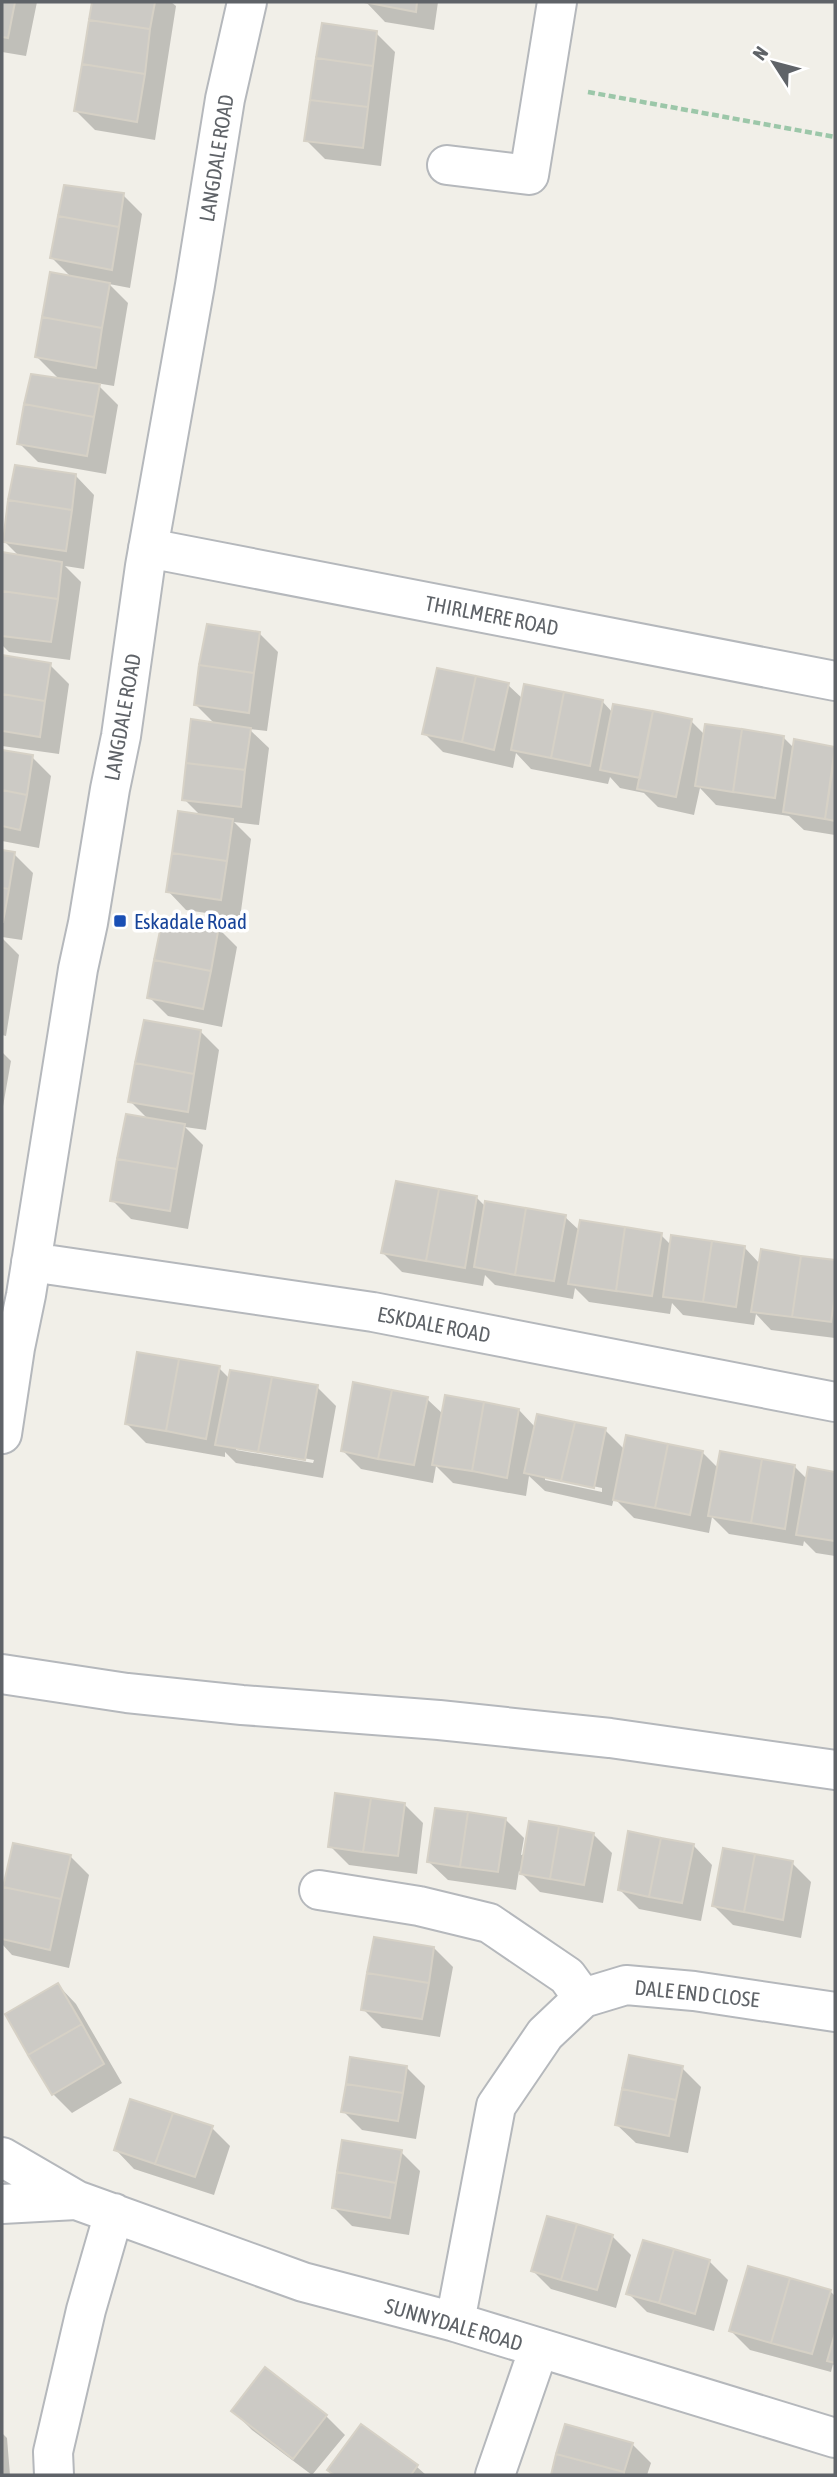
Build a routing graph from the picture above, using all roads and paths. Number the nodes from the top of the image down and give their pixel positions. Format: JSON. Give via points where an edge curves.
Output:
{"nodes":[{"id":1,"x":247,"y":2,"type":"edge"},
{"id":2,"x":557,"y":2,"type":"edge"},
{"id":3,"x":544,"y":84,"type":"junction"},
{"id":4,"x":835,"y":137,"type":"edge"},
{"id":5,"x":447,"y":165,"type":"dead end"},
{"id":6,"x":149,"y":548,"type":"junction"},
{"id":7,"x":835,"y":681,"type":"edge"},
{"id":8,"x":31,"y":1262,"type":"junction"},
{"id":9,"x":835,"y":1402,"type":"edge"},
{"id":10,"x":2,"y":1434,"type":"edge"},
{"id":11,"x":2,"y":1674,"type":"edge"},
{"id":12,"x":835,"y":1770,"type":"edge"},
{"id":13,"x":319,"y":1890,"type":"dead end"},
{"id":14,"x":583,"y":1998,"type":"junction"},
{"id":15,"x":835,"y":2012,"type":"edge"},
{"id":16,"x":2,"y":2157,"type":"edge"},
{"id":17,"x":76,"y":2200,"type":"junction"},
{"id":18,"x":2,"y":2204,"type":"edge"},
{"id":19,"x":114,"y":2213,"type":"junction"},
{"id":20,"x":456,"y":2322,"type":"junction"},
{"id":21,"x":539,"y":2348,"type":"junction"},
{"id":22,"x":835,"y":2438,"type":"edge"},
{"id":23,"x":54,"y":2475,"type":"edge"},
{"id":24,"x":495,"y":2475,"type":"edge"}],
"edges":[{"from":1,"to":6,"type":"street","name":"LANGDALE ROAD","via":[[225,99]]},
{"from":2,"to":3,"type":"street"},
{"from":3,"to":4,"type":"path"},
{"from":3,"to":5,"type":"street","via":[[528,175]]},
{"from":6,"to":7,"type":"street","name":"THIRLMERE ROAD"},
{"from":6,"to":8,"type":"street","name":"LANGDALE ROAD"},
{"from":8,"to":9,"type":"street","name":"ESKDALE ROAD","via":[[373,1312]]},
{"from":8,"to":10,"type":"street","name":"LANGDALE ROAD"},
{"from":11,"to":12,"type":"street","via":[[217,1702],[610,1738]]},
{"from":13,"to":14,"type":"street","via":[[489,1923],[567,1976]]},
{"from":14,"to":15,"type":"street","name":"DALE END CLOSE","via":[[626,1984]]},
{"from":14,"to":20,"type":"street","name":"DALE END CLOSE","via":[[545,2034],[496,2106]]},
{"from":16,"to":17,"type":"street","name":"SUNNYDALE ROAD"},
{"from":17,"to":18,"type":"street","name":"SUNNYDALE ROAD"},
{"from":17,"to":19,"type":"street","name":"SUNNYDALE ROAD"},
{"from":19,"to":20,"type":"street","name":"SUNNYDALE ROAD","via":[[303,2282]]},
{"from":19,"to":23,"type":"street","via":[[53,2452]]},
{"from":20,"to":21,"type":"street","name":"SUNNYDALE ROAD"},
{"from":21,"to":22,"type":"street","name":"SUNNYDALE ROAD"},
{"from":21,"to":24,"type":"street"}]}
